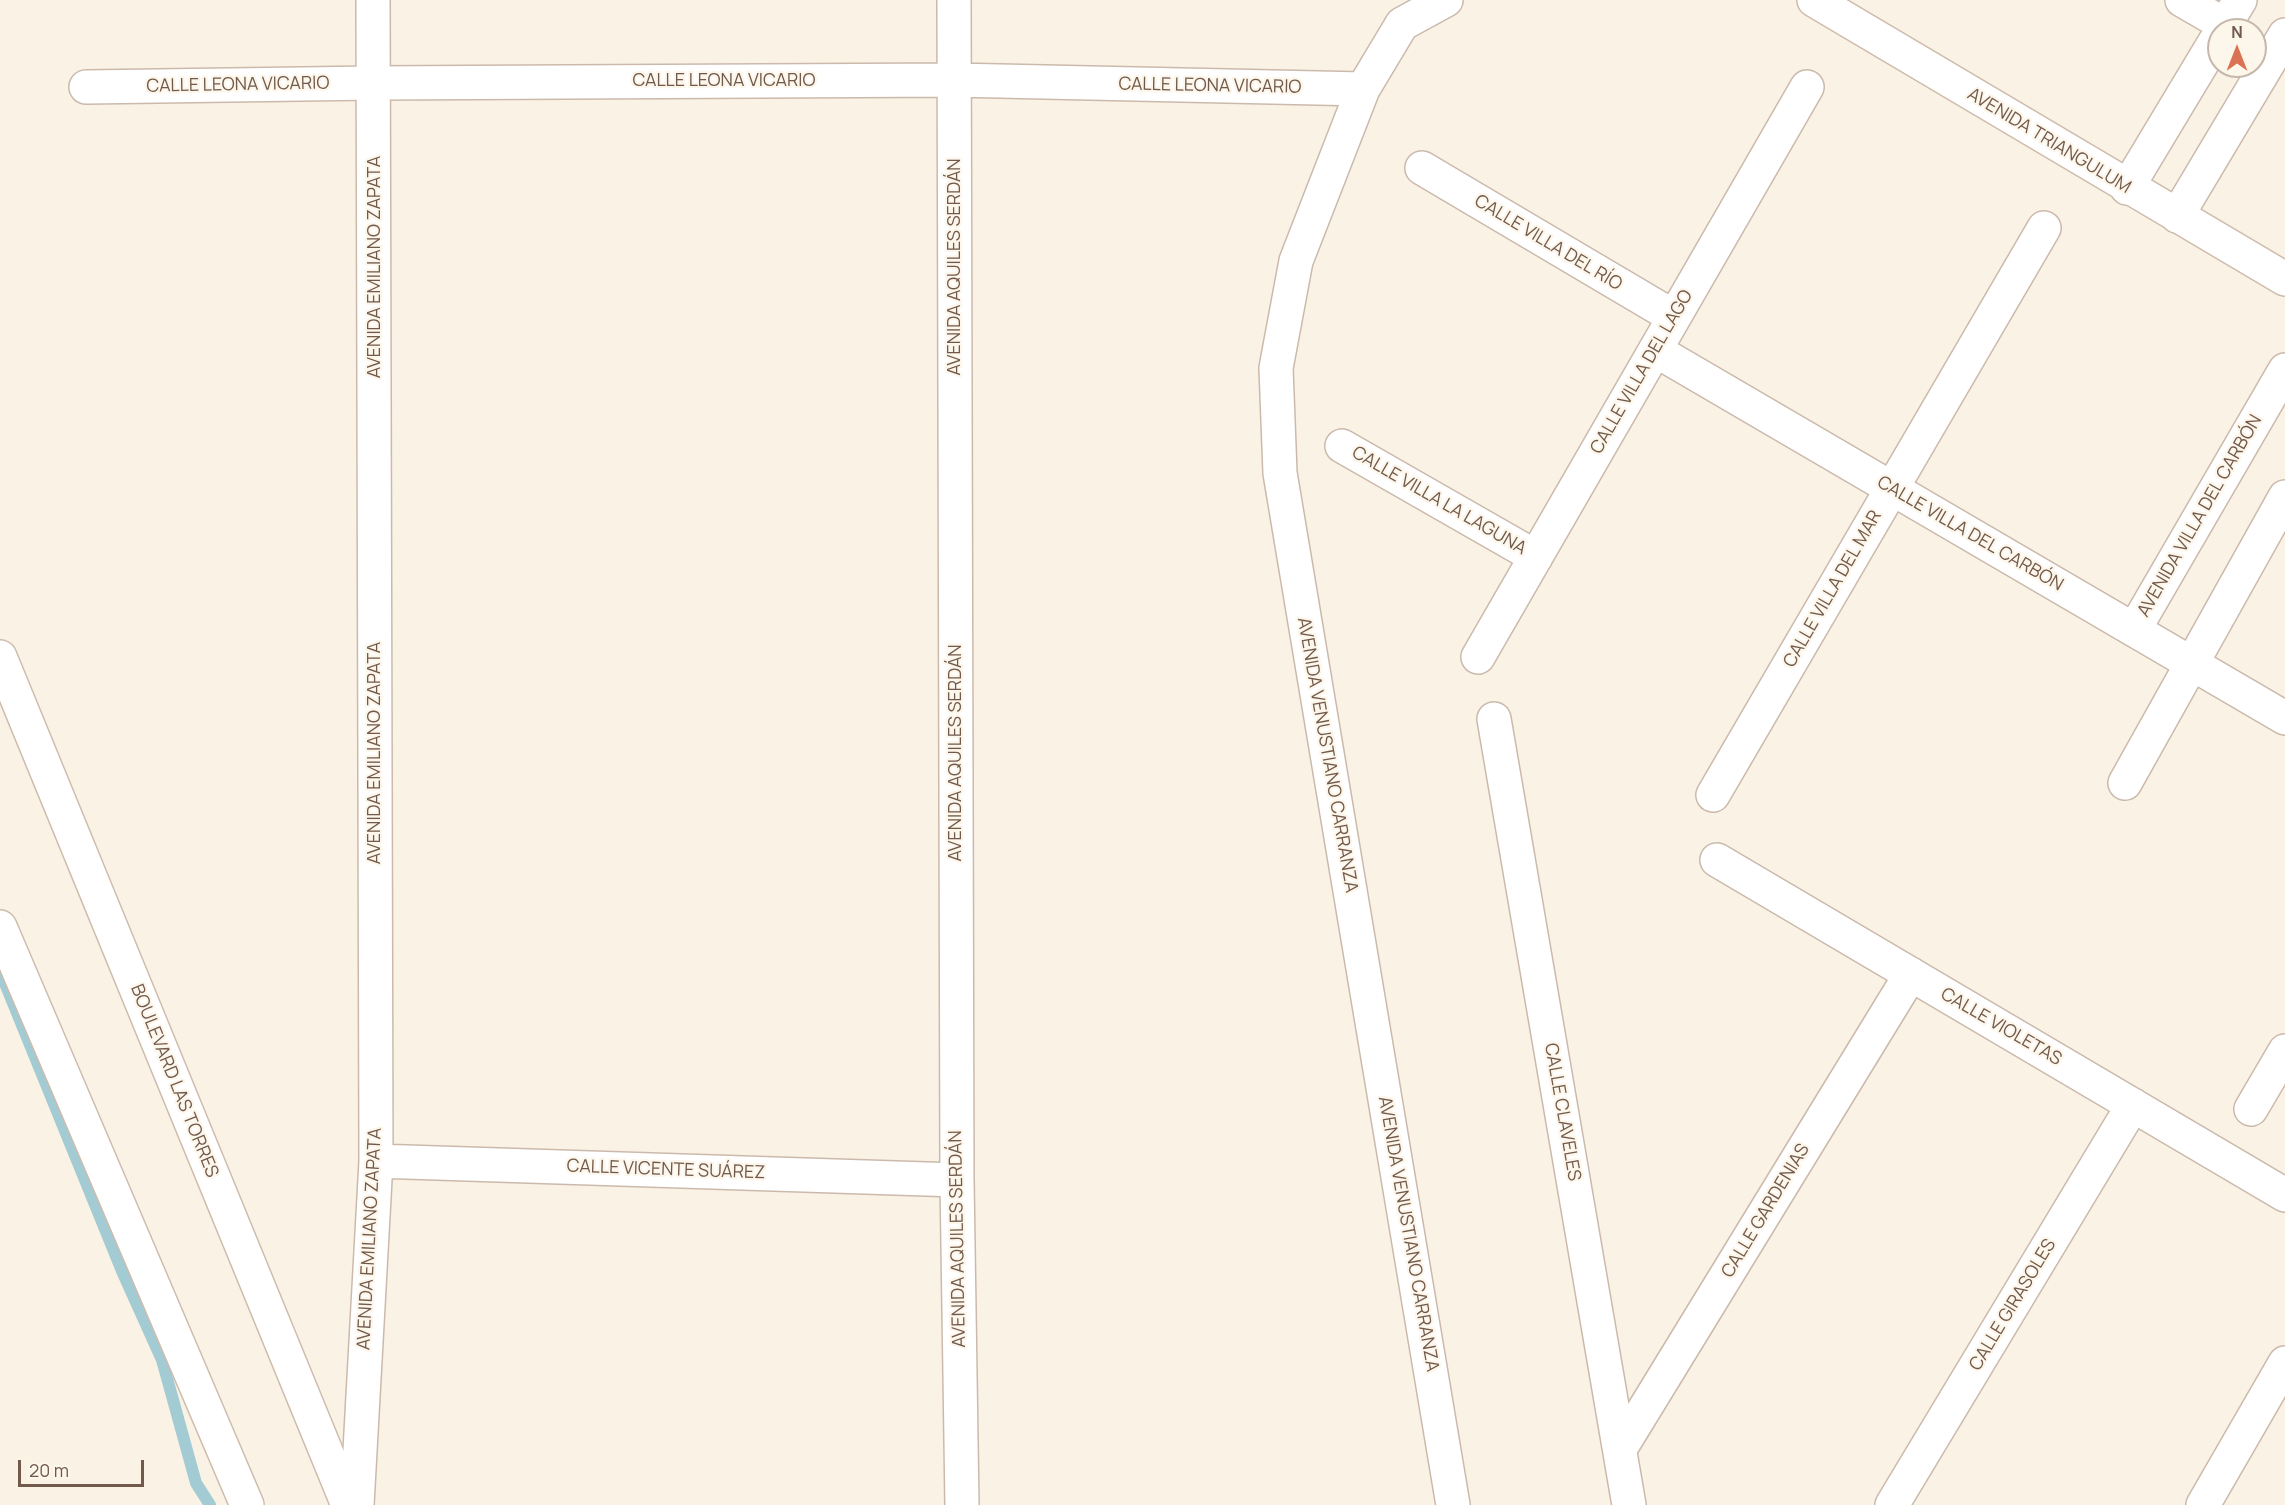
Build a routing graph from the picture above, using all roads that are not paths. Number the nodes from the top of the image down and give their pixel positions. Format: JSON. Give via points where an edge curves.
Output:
{"nodes":[{"id":1,"x":373,"y":0,"type":"edge"},
{"id":2,"x":954,"y":0,"type":"edge"},
{"id":3,"x":1446,"y":0,"type":"edge"},
{"id":4,"x":1814,"y":0,"type":"edge"},
{"id":5,"x":2182,"y":0,"type":"edge"},
{"id":6,"x":1409,"y":12,"type":"edge"},
{"id":7,"x":2217,"y":18,"type":"edge"},
{"id":8,"x":2285,"y":35,"type":"edge"},
{"id":9,"x":2207,"y":56,"type":"edge"},
{"id":10,"x":954,"y":80,"type":"junction"},
{"id":11,"x":374,"y":83,"type":"junction"},
{"id":12,"x":86,"y":87,"type":"dead end"},
{"id":13,"x":1806,"y":87,"type":"dead end"},
{"id":14,"x":1363,"y":89,"type":"junction"},
{"id":15,"x":1422,"y":168,"type":"dead end"},
{"id":16,"x":2127,"y":188,"type":"junction"},
{"id":17,"x":2177,"y":216,"type":"junction"},
{"id":18,"x":2044,"y":228,"type":"dead end"},
{"id":19,"x":2285,"y":279,"type":"edge"},
{"id":20,"x":1674,"y":317,"type":"junction"},
{"id":21,"x":1654,"y":350,"type":"junction"},
{"id":22,"x":2285,"y":370,"type":"edge"},
{"id":23,"x":1342,"y":446,"type":"dead end"},
{"id":24,"x":1892,"y":488,"type":"junction"},
{"id":25,"x":2285,"y":497,"type":"edge"},
{"id":26,"x":1536,"y":557,"type":"junction"},
{"id":27,"x":2134,"y":630,"type":"junction"},
{"id":28,"x":0,"y":657,"type":"edge"},
{"id":29,"x":1479,"y":657,"type":"dead end"},
{"id":30,"x":2193,"y":664,"type":"junction"},
{"id":31,"x":2285,"y":718,"type":"edge"},
{"id":32,"x":1494,"y":719,"type":"dead end"},
{"id":33,"x":2125,"y":783,"type":"dead end"},
{"id":34,"x":1713,"y":795,"type":"dead end"},
{"id":35,"x":1717,"y":860,"type":"dead end"},
{"id":36,"x":0,"y":927,"type":"edge"},
{"id":37,"x":1911,"y":974,"type":"junction"},
{"id":38,"x":2285,"y":1051,"type":"edge"},
{"id":39,"x":2133,"y":1105,"type":"junction"},
{"id":40,"x":2251,"y":1109,"type":"dead end"},
{"id":41,"x":376,"y":1161,"type":"junction"},
{"id":42,"x":957,"y":1180,"type":"junction"},
{"id":43,"x":2285,"y":1195,"type":"edge"},
{"id":44,"x":2285,"y":1363,"type":"edge"},
{"id":45,"x":1620,"y":1449,"type":"junction"},
{"id":46,"x":247,"y":1505,"type":"edge"},
{"id":47,"x":348,"y":1505,"type":"edge"},
{"id":48,"x":357,"y":1505,"type":"edge"},
{"id":49,"x":962,"y":1505,"type":"edge"},
{"id":50,"x":1453,"y":1505,"type":"edge"},
{"id":51,"x":1629,"y":1505,"type":"edge"},
{"id":52,"x":1892,"y":1505,"type":"edge"},
{"id":53,"x":2203,"y":1505,"type":"edge"}],
"edges":[{"from":1,"to":11,"type":"street","name":"AVENIDA EMILIANO ZAPATA"},
{"from":2,"to":10,"type":"street","name":"AVENIDA AQUILES SERDÁN"},
{"from":3,"to":6,"type":"street","name":"AVENIDA VENUSTIANO CARRANZA"},
{"from":4,"to":16,"type":"street","name":"AVENIDA TRIANGULUM"},
{"from":5,"to":7,"type":"street"},
{"from":6,"to":14,"type":"street","name":"AVENIDA VENUSTIANO CARRANZA"},
{"from":8,"to":17,"type":"street"},
{"from":9,"to":16,"type":"street"},
{"from":10,"to":11,"type":"street","name":"CALLE LEONA VICARIO"},
{"from":10,"to":14,"type":"street","name":"CALLE LEONA VICARIO"},
{"from":10,"to":42,"type":"street","name":"AVENIDA AQUILES SERDÁN"},
{"from":11,"to":12,"type":"street","name":"CALLE LEONA VICARIO"},
{"from":11,"to":41,"type":"street","name":"AVENIDA EMILIANO ZAPATA"},
{"from":13,"to":20,"type":"street","name":"CALLE VILLA DEL LAGO"},
{"from":14,"to":50,"type":"street","name":"AVENIDA VENUSTIANO CARRANZA","via":[[1296,261],[1276,368],[1280,473]]},
{"from":15,"to":20,"type":"street","name":"CALLE VILLA DEL RÍO"},
{"from":16,"to":17,"type":"street","name":"AVENIDA TRIANGULUM"},
{"from":17,"to":19,"type":"street","name":"AVENIDA TRIANGULUM"},
{"from":18,"to":24,"type":"street","name":"CALLE VILLA DEL MAR"},
{"from":20,"to":21,"type":"street","name":"CALLE VILLA DEL LAGO"},
{"from":21,"to":24,"type":"street","name":"CALLE VILLA DEL CARBÓN"},
{"from":21,"to":26,"type":"street","name":"CALLE VILLA DEL LAGO"},
{"from":22,"to":27,"type":"street","name":"AVENIDA VILLA DEL CARBÓN"},
{"from":23,"to":26,"type":"street","name":"CALLE VILLA LA LAGUNA"},
{"from":24,"to":27,"type":"street","name":"CALLE VILLA DEL CARBÓN"},
{"from":24,"to":34,"type":"street","name":"CALLE VILLA DEL MAR"},
{"from":25,"to":30,"type":"street"},
{"from":26,"to":29,"type":"street","name":"CALLE VILLA DEL LAGO"},
{"from":27,"to":30,"type":"street","name":"CALLE VILLA DEL CARBÓN"},
{"from":28,"to":47,"type":"street","name":"BOULEVARD LAS TORRES"},
{"from":30,"to":31,"type":"street","name":"CALLE VILLA DEL CARBÓN"},
{"from":30,"to":33,"type":"street"},
{"from":32,"to":45,"type":"street","name":"CALLE CLAVELES"},
{"from":35,"to":37,"type":"street","name":"CALLE VIOLETAS"},
{"from":36,"to":46,"type":"street"},
{"from":37,"to":39,"type":"street","name":"CALLE VIOLETAS"},
{"from":37,"to":45,"type":"street","name":"CALLE GARDENIAS"},
{"from":38,"to":40,"type":"street"},
{"from":39,"to":43,"type":"street","name":"CALLE VIOLETAS"},
{"from":39,"to":52,"type":"street","name":"CALLE GIRASOLES"},
{"from":41,"to":42,"type":"street","name":"CALLE VICENTE SUÁREZ"},
{"from":41,"to":48,"type":"street","name":"AVENIDA EMILIANO ZAPATA"},
{"from":42,"to":49,"type":"street","name":"AVENIDA AQUILES SERDÁN"},
{"from":44,"to":53,"type":"street"},
{"from":45,"to":51,"type":"street","name":"CALLE CLAVELES"}]}
